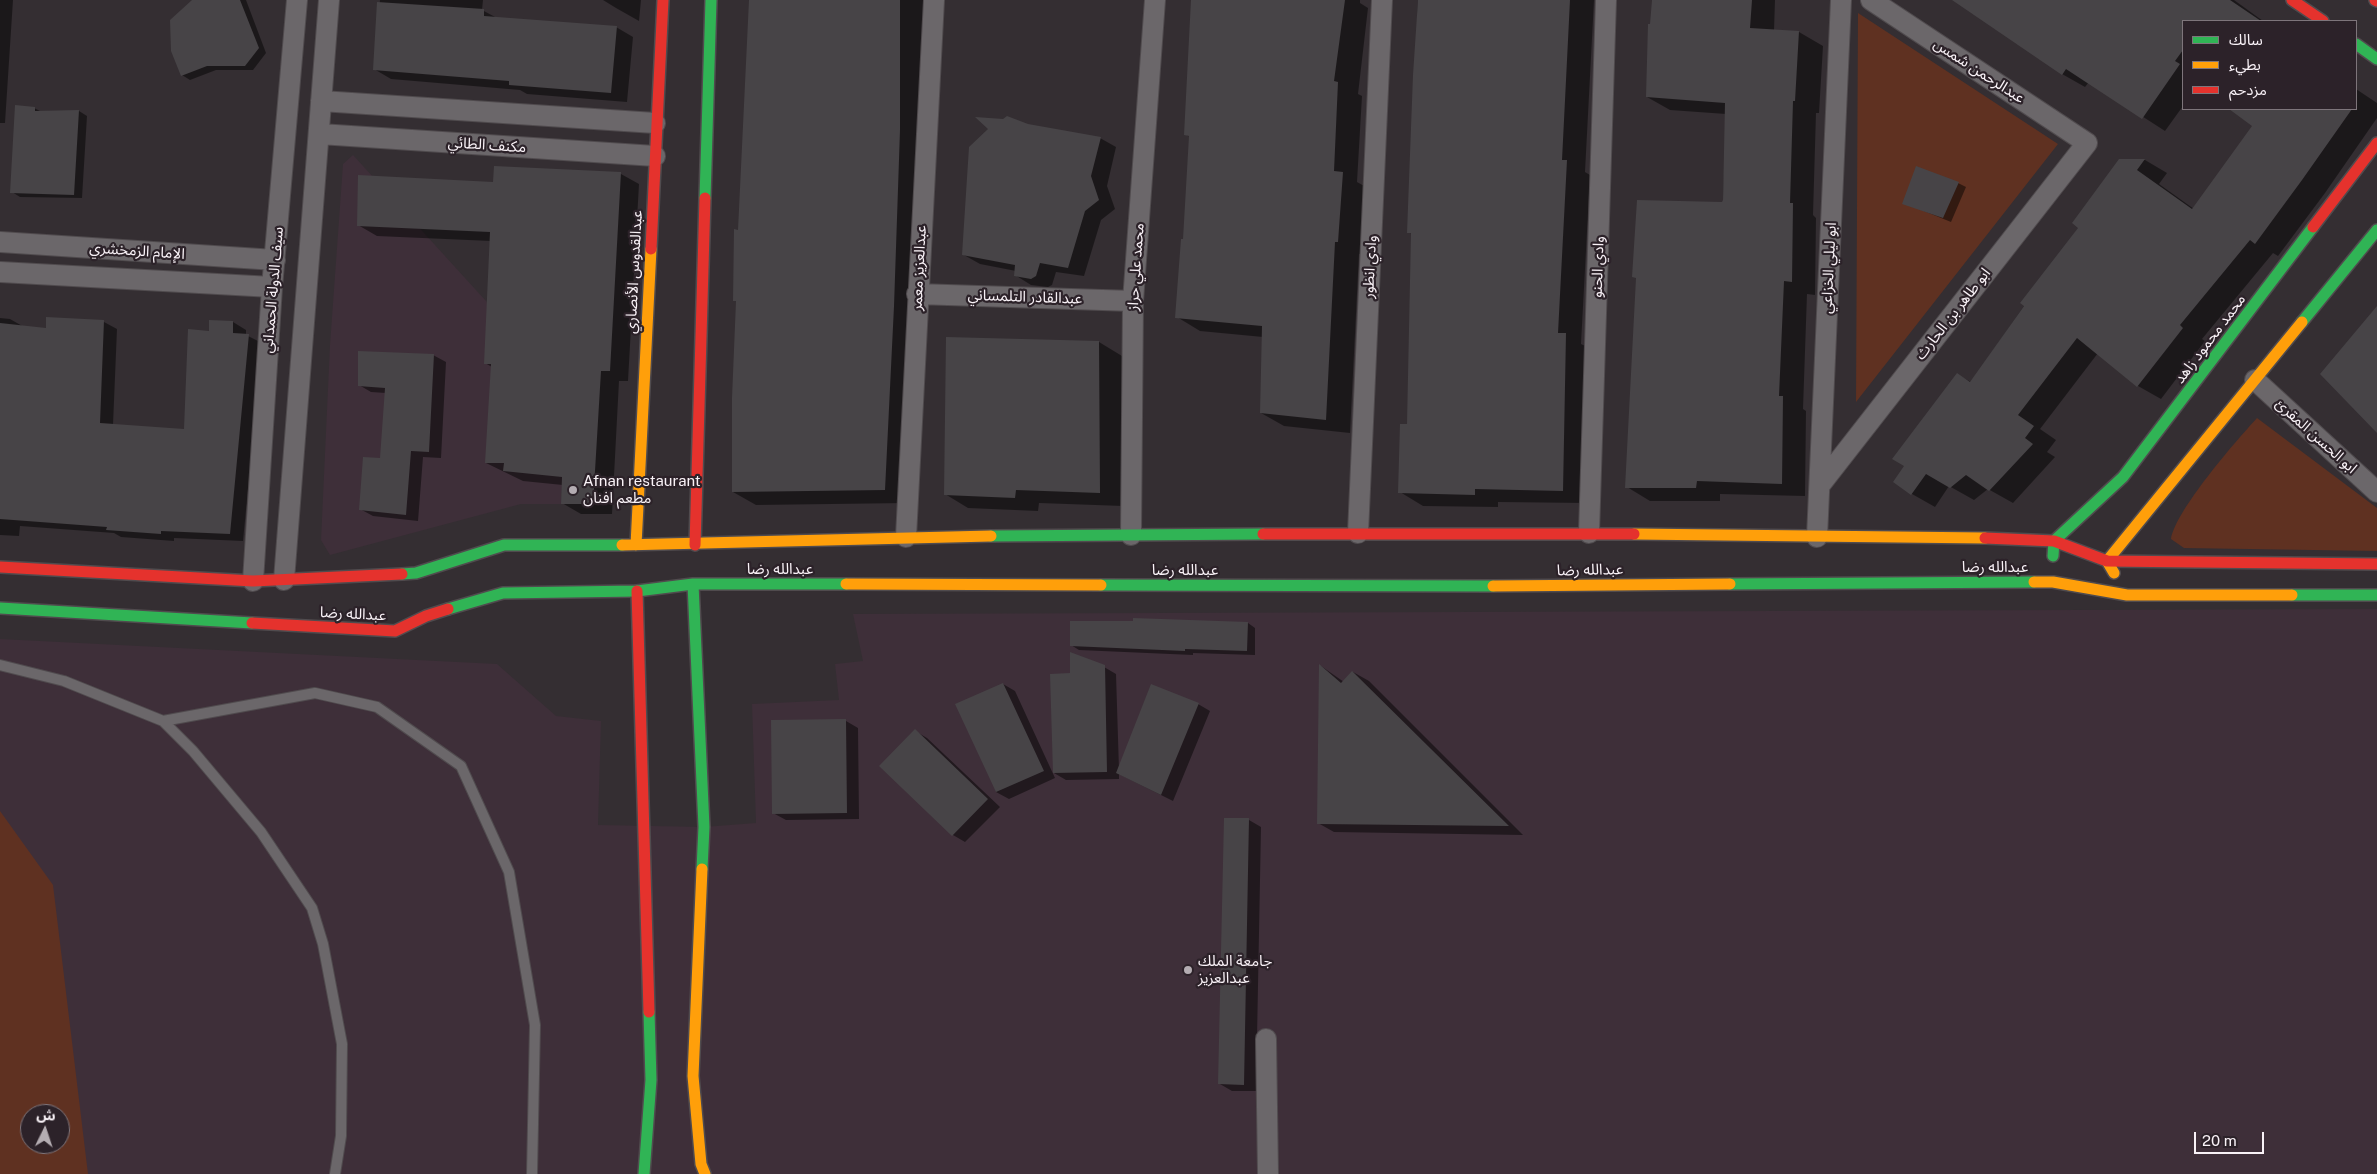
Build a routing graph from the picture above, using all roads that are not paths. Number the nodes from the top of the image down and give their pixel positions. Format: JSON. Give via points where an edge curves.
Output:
{"nodes":[{"id":1,"x":297,"y":0,"type":"edge"},
{"id":2,"x":329,"y":0,"type":"edge"},
{"id":3,"x":663,"y":0,"type":"edge"},
{"id":4,"x":711,"y":0,"type":"edge"},
{"id":5,"x":934,"y":0,"type":"edge"},
{"id":6,"x":1155,"y":0,"type":"edge"},
{"id":7,"x":1382,"y":0,"type":"edge"},
{"id":8,"x":1606,"y":0,"type":"edge"},
{"id":9,"x":1841,"y":0,"type":"edge"},
{"id":10,"x":1871,"y":0,"type":"edge"},
{"id":11,"x":2292,"y":0,"type":"edge"},
{"id":12,"x":2322,"y":20,"type":"edge"},
{"id":13,"x":2357,"y":45,"type":"edge"},
{"id":14,"x":2377,"y":58,"type":"edge"},
{"id":15,"x":321,"y":101,"type":"junction"},
{"id":16,"x":655,"y":123,"type":"junction"},
{"id":17,"x":320,"y":134,"type":"junction"},
{"id":18,"x":2087,"y":143,"type":"joint"},
{"id":19,"x":2377,"y":144,"type":"edge"},
{"id":20,"x":655,"y":156,"type":"junction"},
{"id":21,"x":2377,"y":230,"type":"edge"},
{"id":22,"x":0,"y":242,"type":"edge"},
{"id":23,"x":275,"y":260,"type":"junction"},
{"id":24,"x":0,"y":272,"type":"edge"},
{"id":25,"x":272,"y":287,"type":"junction"},
{"id":26,"x":917,"y":294,"type":"junction"},
{"id":27,"x":1132,"y":301,"type":"junction"},
{"id":28,"x":2255,"y":380,"type":"junction"},
{"id":29,"x":1820,"y":485,"type":"junction"},
{"id":30,"x":2377,"y":492,"type":"edge"},
{"id":31,"x":1589,"y":533,"type":"junction"},
{"id":32,"x":1358,"y":534,"type":"junction"},
{"id":33,"x":1131,"y":535,"type":"junction"},
{"id":34,"x":1816,"y":536,"type":"junction"},
{"id":35,"x":906,"y":537,"type":"junction"},
{"id":36,"x":2054,"y":541,"type":"junction"},
{"id":37,"x":636,"y":545,"type":"junction"},
{"id":38,"x":695,"y":546,"type":"junction"},
{"id":39,"x":2107,"y":561,"type":"junction"},
{"id":40,"x":2377,"y":564,"type":"edge"},
{"id":41,"x":0,"y":567,"type":"edge"},
{"id":42,"x":2053,"y":574,"type":"junction"},
{"id":43,"x":284,"y":580,"type":"junction"},
{"id":44,"x":253,"y":581,"type":"junction"},
{"id":45,"x":693,"y":584,"type":"junction"},
{"id":46,"x":637,"y":591,"type":"junction"},
{"id":47,"x":2127,"y":595,"type":"junction"},
{"id":48,"x":2377,"y":595,"type":"edge"},
{"id":49,"x":0,"y":608,"type":"edge"},
{"id":50,"x":0,"y":665,"type":"edge"},
{"id":51,"x":163,"y":721,"type":"junction"},
{"id":52,"x":1266,"y":1039,"type":"dead end"},
{"id":53,"x":335,"y":1174,"type":"edge"},
{"id":54,"x":532,"y":1174,"type":"edge"},
{"id":55,"x":644,"y":1174,"type":"edge"},
{"id":56,"x":705,"y":1174,"type":"edge"},
{"id":57,"x":1268,"y":1174,"type":"edge"}],
"edges":[{"from":1,"to":23,"type":"street","name":"سيف الدولة الحمداني"},
{"from":2,"to":15,"type":"street"},
{"from":3,"to":16,"type":"street","name":"عبدالقدوس الأنصاري"},
{"from":4,"to":38,"type":"street"},
{"from":5,"to":26,"type":"street","name":"عبدالعزيز معمر"},
{"from":6,"to":27,"type":"street","name":"محمد علي حراز"},
{"from":7,"to":32,"type":"street","name":"وادي انظور"},
{"from":8,"to":31,"type":"street","name":"وادي الحنو"},
{"from":9,"to":29,"type":"street","name":"ابو ليلي الخزاعي"},
{"from":10,"to":18,"type":"street","name":"عبدالرحمن شمس"},
{"from":11,"to":12,"type":"street"},
{"from":13,"to":14,"type":"street"},
{"from":15,"to":16,"type":"street"},
{"from":15,"to":17,"type":"street"},
{"from":16,"to":20,"type":"street","name":"عبدالقدوس الأنصاري"},
{"from":17,"to":20,"type":"street","name":"مكنف الطائي"},
{"from":17,"to":43,"type":"street"},
{"from":18,"to":29,"type":"street","name":"ابو طاهر بن الحارث"},
{"from":19,"to":36,"type":"street","name":"محمد محمود زاهد","via":[[2123,477]]},
{"from":20,"to":37,"type":"street","name":"عبدالقدوس الأنصاري"},
{"from":21,"to":28,"type":"street"},
{"from":22,"to":23,"type":"street","name":"الإمام الزمخشري"},
{"from":23,"to":25,"type":"street","name":"سيف الدولة الحمداني"},
{"from":24,"to":25,"type":"street","name":"الإمام الزمخشري"},
{"from":25,"to":44,"type":"street","name":"سيف الدولة الحمداني"},
{"from":26,"to":27,"type":"street","name":"عبدالقادر التلمساني"},
{"from":26,"to":35,"type":"street","name":"عبدالعزيز معمر"},
{"from":27,"to":33,"type":"street","name":"محمد علي حراز"},
{"from":28,"to":30,"type":"street","name":"ابو الحسن المقرئ"},
{"from":28,"to":39,"type":"street"},
{"from":29,"to":34,"type":"street","name":"ابو ليلي الخزاعي"},
{"from":31,"to":32,"type":"street","name":"عبدالله رضا"},
{"from":31,"to":34,"type":"street","name":"عبدالله رضا"},
{"from":32,"to":33,"type":"street","name":"عبدالله رضا"},
{"from":33,"to":35,"type":"street","name":"عبدالله رضا"},
{"from":34,"to":36,"type":"street","name":"عبدالله رضا"},
{"from":35,"to":38,"type":"street","name":"عبدالله رضا"},
{"from":36,"to":39,"type":"street","name":"عبدالله رضا"},
{"from":36,"to":42,"type":"street"},
{"from":37,"to":38,"type":"street","name":"عبدالله رضا"},
{"from":37,"to":43,"type":"street","name":"عبدالله رضا","via":[[504,545],[416,573],[374,578]]},
{"from":39,"to":40,"type":"street","name":"عبدالله رضا"},
{"from":39,"to":47,"type":"street"},
{"from":41,"to":44,"type":"street","name":"عبدالله رضا"},
{"from":42,"to":45,"type":"street","name":"عبدالله رضا","via":[[1513,586]]},
{"from":42,"to":47,"type":"street","name":"عبدالله رضا"},
{"from":43,"to":44,"type":"street","name":"عبدالله رضا"},
{"from":45,"to":46,"type":"street","name":"عبدالله رضا"},
{"from":45,"to":56,"type":"street","via":[[704,826],[693,1076],[701,1164]]},
{"from":46,"to":49,"type":"street","name":"عبدالله رضا","via":[[503,593],[426,616],[395,631]]},
{"from":46,"to":55,"type":"street","via":[[651,1080]]},
{"from":47,"to":48,"type":"street","name":"عبدالله رضا"},
{"from":50,"to":51,"type":"lane","via":[[64,681]]},
{"from":51,"to":53,"type":"lane","via":[[262,832],[312,908],[323,944],[342,1044],[341,1136]]},
{"from":51,"to":54,"type":"lane","via":[[315,693],[377,707],[461,766],[509,872],[535,1025]]},
{"from":52,"to":57,"type":"street"}]}
